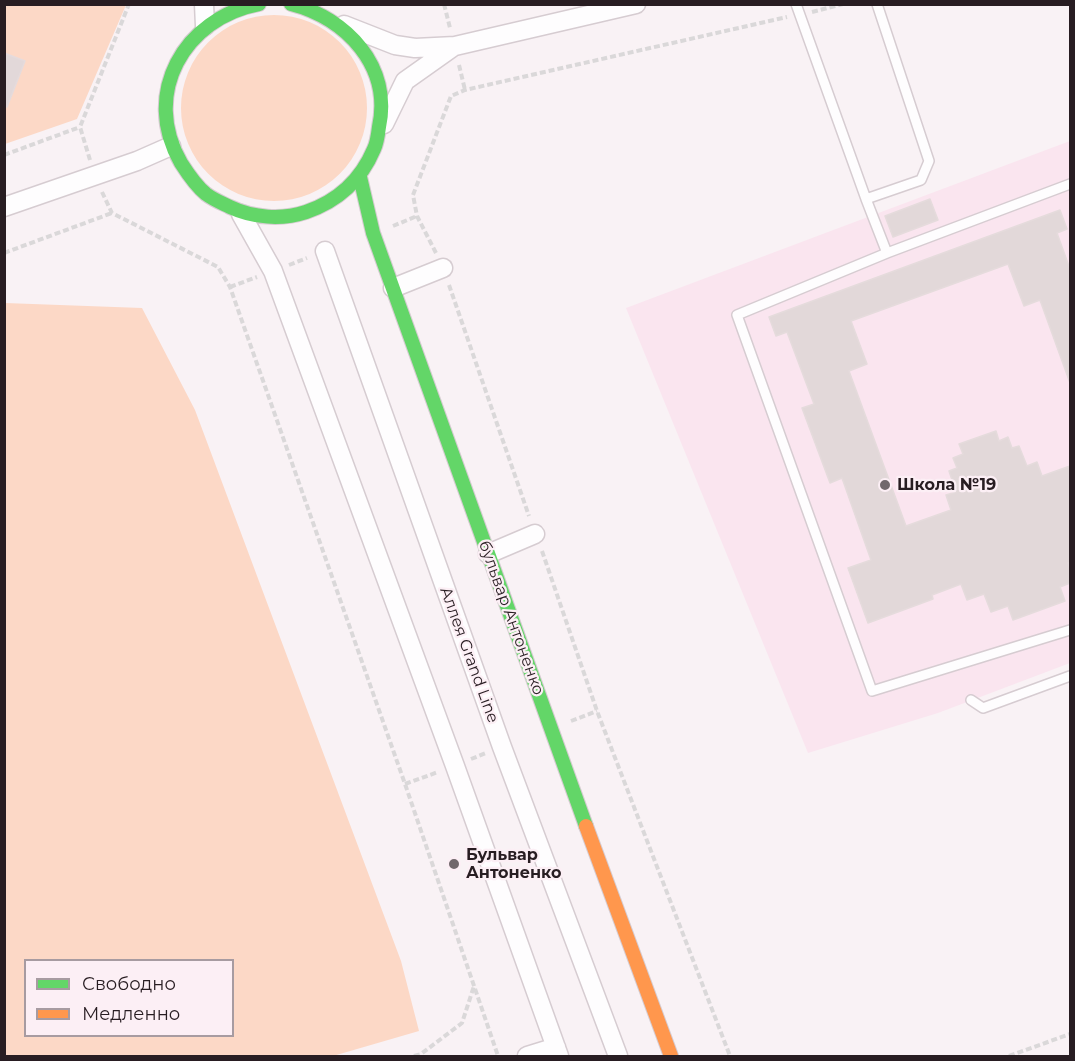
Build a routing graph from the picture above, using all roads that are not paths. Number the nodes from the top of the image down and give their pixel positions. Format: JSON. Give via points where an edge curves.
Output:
{"nodes":[{"id":1,"x":204,"y":4,"type":"edge"},
{"id":2,"x":259,"y":4,"type":"edge"},
{"id":3,"x":291,"y":4,"type":"edge"},
{"id":4,"x":636,"y":4,"type":"edge"},
{"id":5,"x":796,"y":4,"type":"edge"},
{"id":6,"x":877,"y":4,"type":"edge"},
{"id":7,"x":338,"y":23,"type":"junction"},
{"id":8,"x":206,"y":26,"type":"junction"},
{"id":9,"x":455,"y":46,"type":"junction"},
{"id":10,"x":380,"y":131,"type":"junction"},
{"id":11,"x":171,"y":146,"type":"junction"},
{"id":12,"x":360,"y":177,"type":"junction"},
{"id":13,"x":1071,"y":184,"type":"edge"},
{"id":14,"x":866,"y":199,"type":"junction"},
{"id":15,"x":4,"y":207,"type":"edge"},
{"id":16,"x":241,"y":214,"type":"junction"},
{"id":17,"x":325,"y":251,"type":"dead end"},
{"id":18,"x":887,"y":253,"type":"junction"},
{"id":19,"x":443,"y":268,"type":"road end"},
{"id":20,"x":393,"y":288,"type":"junction"},
{"id":21,"x":535,"y":534,"type":"road end"},
{"id":22,"x":488,"y":554,"type":"junction"},
{"id":23,"x":1071,"y":630,"type":"edge"},
{"id":24,"x":1071,"y":676,"type":"edge"},
{"id":25,"x":971,"y":700,"type":"dead end"},
{"id":26,"x":557,"y":1052,"type":"edge"},
{"id":27,"x":527,"y":1056,"type":"edge"},
{"id":28,"x":618,"y":1056,"type":"edge"},
{"id":29,"x":671,"y":1056,"type":"edge"}],
"edges":[{"from":1,"to":8,"type":"street"},
{"from":2,"to":8,"type":"street","via":[[239,8]]},
{"from":3,"to":7,"type":"street","via":[[309,8]]},
{"from":4,"to":9,"type":"street"},
{"from":5,"to":14,"type":"lane"},
{"from":6,"to":14,"type":"lane","via":[[929,161],[921,180]]},
{"from":7,"to":9,"type":"street","via":[[395,45]]},
{"from":7,"to":10,"type":"street","via":[[361,46],[379,83]]},
{"from":8,"to":11,"type":"street","via":[[187,45],[171,76],[166,94]]},
{"from":9,"to":10,"type":"street","via":[[405,81]]},
{"from":10,"to":12,"type":"street","via":[[373,155]]},
{"from":11,"to":15,"type":"street"},
{"from":11,"to":16,"type":"street","via":[[187,176],[211,199]]},
{"from":12,"to":16,"type":"street","via":[[336,200],[306,214],[273,219]]},
{"from":12,"to":20,"type":"street","name":"бульвар Антоненко"},
{"from":13,"to":18,"type":"lane"},
{"from":14,"to":18,"type":"lane"},
{"from":16,"to":26,"type":"street","via":[[273,271]]},
{"from":17,"to":28,"type":"street","name":"Аллея Grand Line","via":[[502,747]]},
{"from":18,"to":23,"type":"lane","via":[[737,315],[872,691]]},
{"from":19,"to":20,"type":"street"},
{"from":20,"to":22,"type":"street","name":"бульвар Антоненко"},
{"from":21,"to":22,"type":"street"},
{"from":22,"to":29,"type":"street","name":"бульвар Антоненко"},
{"from":24,"to":25,"type":"lane","via":[[983,708]]},
{"from":26,"to":27,"type":"street"}]}
